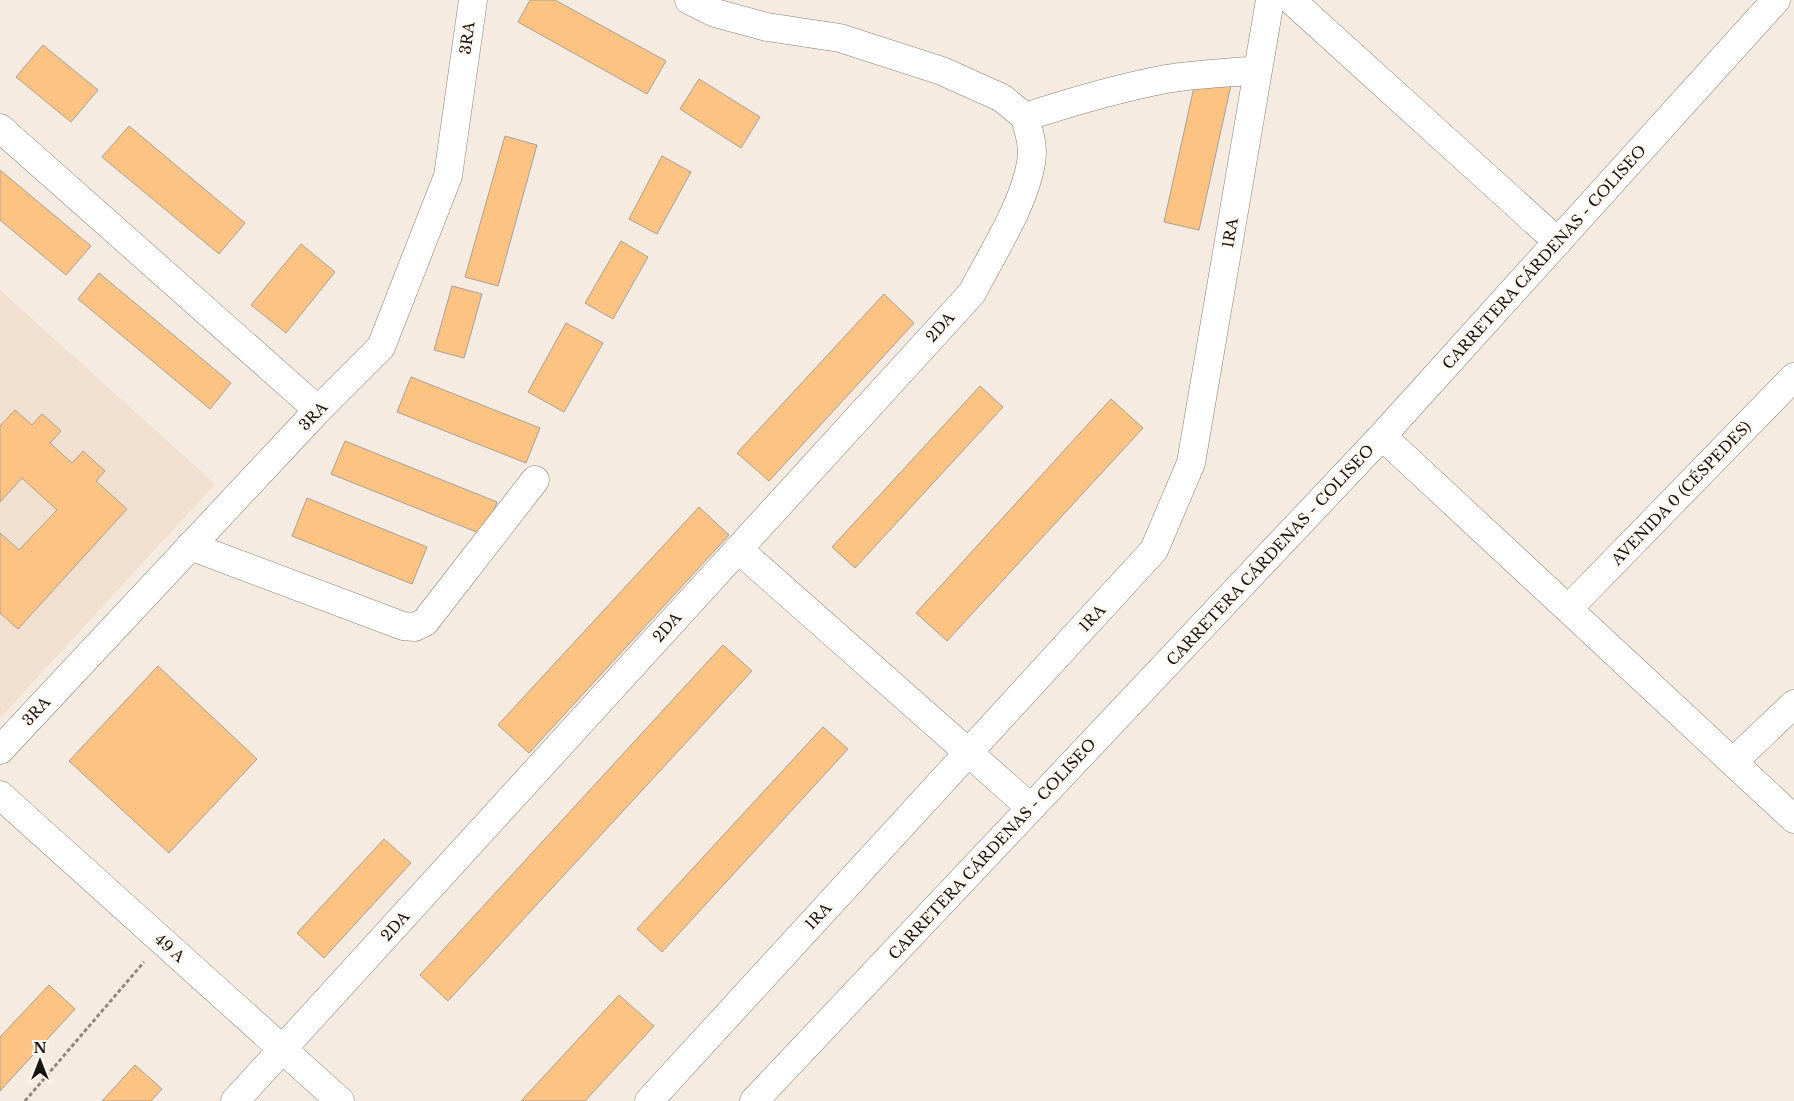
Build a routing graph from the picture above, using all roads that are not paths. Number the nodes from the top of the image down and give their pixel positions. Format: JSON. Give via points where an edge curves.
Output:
{"nodes":[{"id":1,"x":472,"y":0,"type":"edge"},
{"id":2,"x":688,"y":0,"type":"edge"},
{"id":3,"x":1270,"y":0,"type":"edge"},
{"id":4,"x":1291,"y":0,"type":"edge"},
{"id":5,"x":1776,"y":0,"type":"edge"},
{"id":6,"x":1258,"y":70,"type":"junction"},
{"id":7,"x":1025,"y":117,"type":"junction"},
{"id":8,"x":0,"y":128,"type":"edge"},
{"id":9,"x":1558,"y":242,"type":"junction"},
{"id":10,"x":1794,"y":377,"type":"edge"},
{"id":11,"x":318,"y":410,"type":"junction"},
{"id":12,"x":1382,"y":436,"type":"junction"},
{"id":13,"x":535,"y":480,"type":"dead end"},
{"id":14,"x":190,"y":546,"type":"junction"},
{"id":15,"x":738,"y":549,"type":"junction"},
{"id":16,"x":1568,"y":609,"type":"junction"},
{"id":17,"x":1794,"y":704,"type":"edge"},
{"id":18,"x":0,"y":750,"type":"edge"},
{"id":19,"x":968,"y":753,"type":"junction"},
{"id":20,"x":1733,"y":762,"type":"junction"},
{"id":21,"x":0,"y":795,"type":"edge"},
{"id":22,"x":1031,"y":808,"type":"junction"},
{"id":23,"x":1794,"y":819,"type":"edge"},
{"id":24,"x":282,"y":1049,"type":"junction"},
{"id":25,"x":235,"y":1101,"type":"edge"},
{"id":26,"x":340,"y":1101,"type":"edge"},
{"id":27,"x":649,"y":1101,"type":"edge"},
{"id":28,"x":754,"y":1101,"type":"edge"}],
"edges":[{"from":1,"to":11,"type":"street","name":"3RA","via":[[448,176],[381,347]]},
{"from":2,"to":7,"type":"street","via":[[715,13],[767,28],[840,38],[942,71],[1002,98]]},
{"from":3,"to":6,"type":"street","name":"1RA"},
{"from":4,"to":9,"type":"street"},
{"from":5,"to":9,"type":"street","name":"CARRETERA CÁRDENAS - COLISEO"},
{"from":6,"to":7,"type":"street","via":[[1168,79],[1120,89]]},
{"from":6,"to":19,"type":"street","name":"1RA","via":[[1191,463],[1154,550]]},
{"from":7,"to":15,"type":"street","name":"2DA","via":[[1032,140],[1032,162],[1023,195],[972,293]]},
{"from":8,"to":11,"type":"street"},
{"from":9,"to":12,"type":"street","name":"CARRETERA CÁRDENAS - COLISEO"},
{"from":10,"to":16,"type":"street","name":"AVENIDA 0 (CÉSPEDES)"},
{"from":11,"to":14,"type":"street","name":"3RA"},
{"from":12,"to":16,"type":"street"},
{"from":12,"to":22,"type":"street","name":"CARRETERA CÁRDENAS - COLISEO"},
{"from":13,"to":14,"type":"street","via":[[425,622],[415,627],[403,626]]},
{"from":14,"to":18,"type":"street","name":"3RA"},
{"from":15,"to":19,"type":"street"},
{"from":15,"to":24,"type":"street","name":"2DA"},
{"from":16,"to":20,"type":"street"},
{"from":17,"to":20,"type":"street"},
{"from":19,"to":22,"type":"street"},
{"from":19,"to":27,"type":"street","name":"1RA"},
{"from":20,"to":23,"type":"street"},
{"from":21,"to":24,"type":"street","name":"49 A"},
{"from":22,"to":28,"type":"street","name":"CARRETERA CÁRDENAS - COLISEO"},
{"from":24,"to":25,"type":"street","name":"2DA"},
{"from":24,"to":26,"type":"street","name":"49 A"}]}
